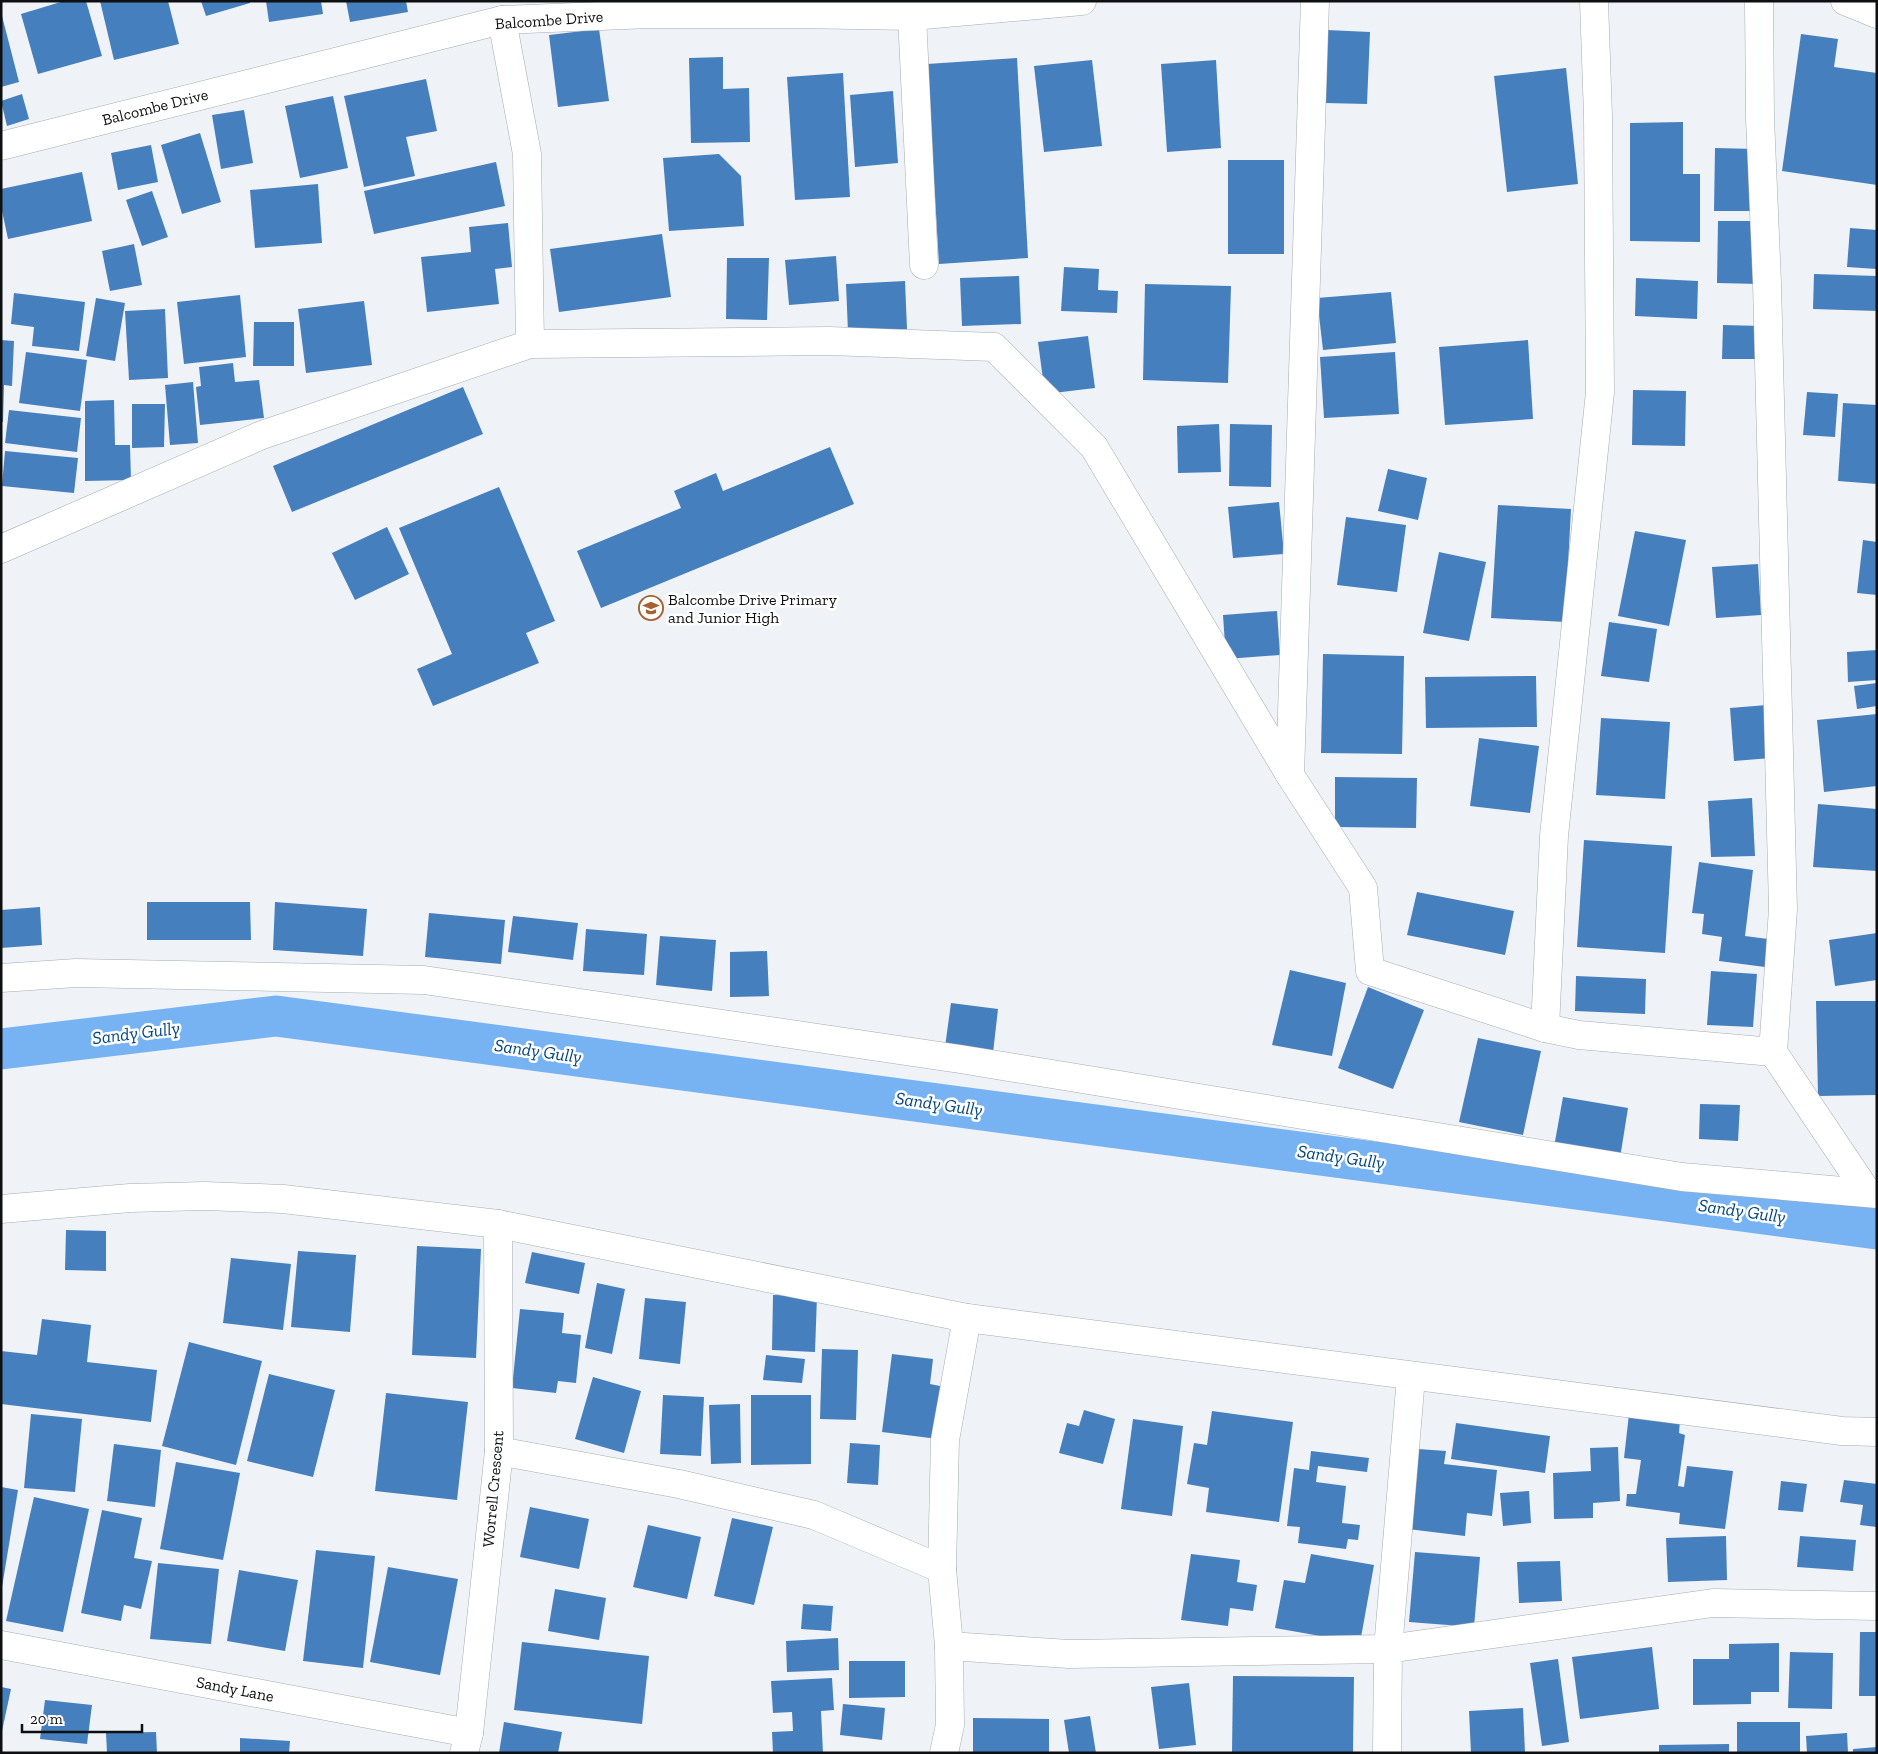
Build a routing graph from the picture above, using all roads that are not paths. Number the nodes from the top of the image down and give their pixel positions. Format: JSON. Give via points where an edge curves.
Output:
{"nodes":[{"id":1,"x":1082,"y":1,"type":"edge"},
{"id":2,"x":1314,"y":1,"type":"edge"},
{"id":3,"x":1594,"y":1,"type":"edge"},
{"id":4,"x":1759,"y":1,"type":"edge"},
{"id":5,"x":1845,"y":1,"type":"edge"},
{"id":6,"x":794,"y":7,"type":"edge"},
{"id":7,"x":1877,"y":14,"type":"edge"},
{"id":8,"x":912,"y":16,"type":"junction"},
{"id":9,"x":502,"y":20,"type":"junction"},
{"id":10,"x":1,"y":146,"type":"edge"},
{"id":11,"x":924,"y":265,"type":"dead end"},
{"id":12,"x":530,"y":344,"type":"junction"},
{"id":13,"x":1,"y":548,"type":"edge"},
{"id":14,"x":1290,"y":775,"type":"junction"},
{"id":15,"x":1,"y":978,"type":"edge"},
{"id":16,"x":1545,"y":1028,"type":"junction"},
{"id":17,"x":1774,"y":1052,"type":"junction"},
{"id":18,"x":1872,"y":1193,"type":"edge"},
{"id":19,"x":1,"y":1209,"type":"edge"},
{"id":20,"x":498,"y":1224,"type":"junction"},
{"id":21,"x":966,"y":1318,"type":"junction"},
{"id":22,"x":1411,"y":1376,"type":"junction"},
{"id":23,"x":1877,"y":1432,"type":"edge"},
{"id":24,"x":499,"y":1451,"type":"junction"},
{"id":25,"x":942,"y":1569,"type":"junction"},
{"id":26,"x":1877,"y":1606,"type":"edge"},
{"id":27,"x":1,"y":1646,"type":"edge"},
{"id":28,"x":949,"y":1646,"type":"junction"},
{"id":29,"x":1388,"y":1649,"type":"junction"},
{"id":30,"x":466,"y":1743,"type":"edge"},
{"id":31,"x":944,"y":1753,"type":"edge"},
{"id":32,"x":1386,"y":1753,"type":"edge"}],
"edges":[{"from":1,"to":8,"type":"street","name":"Balcombe Drive"},
{"from":2,"to":14,"type":"street"},
{"from":3,"to":16,"type":"street","via":[[1600,392],[1554,836]]},
{"from":4,"to":17,"type":"street","via":[[1783,910]]},
{"from":5,"to":7,"type":"street"},
{"from":6,"to":8,"type":"street","name":"Balcombe Drive"},
{"from":6,"to":9,"type":"street","name":"Balcombe Drive"},
{"from":8,"to":11,"type":"street"},
{"from":9,"to":10,"type":"street","name":"Balcombe Drive"},
{"from":9,"to":12,"type":"street","via":[[527,154]]},
{"from":12,"to":13,"type":"street","via":[[262,435]]},
{"from":12,"to":14,"type":"street","via":[[829,341],[994,347],[1094,448]]},
{"from":14,"to":16,"type":"street","via":[[1363,888],[1370,971]]},
{"from":15,"to":18,"type":"street","via":[[76,973],[424,980],[960,1058],[1682,1177]]},
{"from":16,"to":17,"type":"street","via":[[1579,1035]]},
{"from":17,"to":18,"type":"street"},
{"from":19,"to":20,"type":"street","via":[[130,1198],[205,1196],[283,1199]]},
{"from":20,"to":21,"type":"street"},
{"from":20,"to":24,"type":"street","name":"Worrell Crescent"},
{"from":21,"to":22,"type":"street"},
{"from":21,"to":25,"type":"street","via":[[945,1440]]},
{"from":22,"to":23,"type":"street","via":[[1842,1431]]},
{"from":22,"to":29,"type":"street"},
{"from":24,"to":25,"type":"street","via":[[679,1484],[814,1515]]},
{"from":24,"to":30,"type":"street","name":"Worrell Crescent"},
{"from":25,"to":28,"type":"street"},
{"from":26,"to":29,"type":"street","via":[[1713,1603]]},
{"from":27,"to":30,"type":"street","name":"Sandy Lane"},
{"from":28,"to":29,"type":"street","via":[[1068,1654]]},
{"from":28,"to":31,"type":"street","via":[[950,1725]]},
{"from":29,"to":32,"type":"street"}]}
